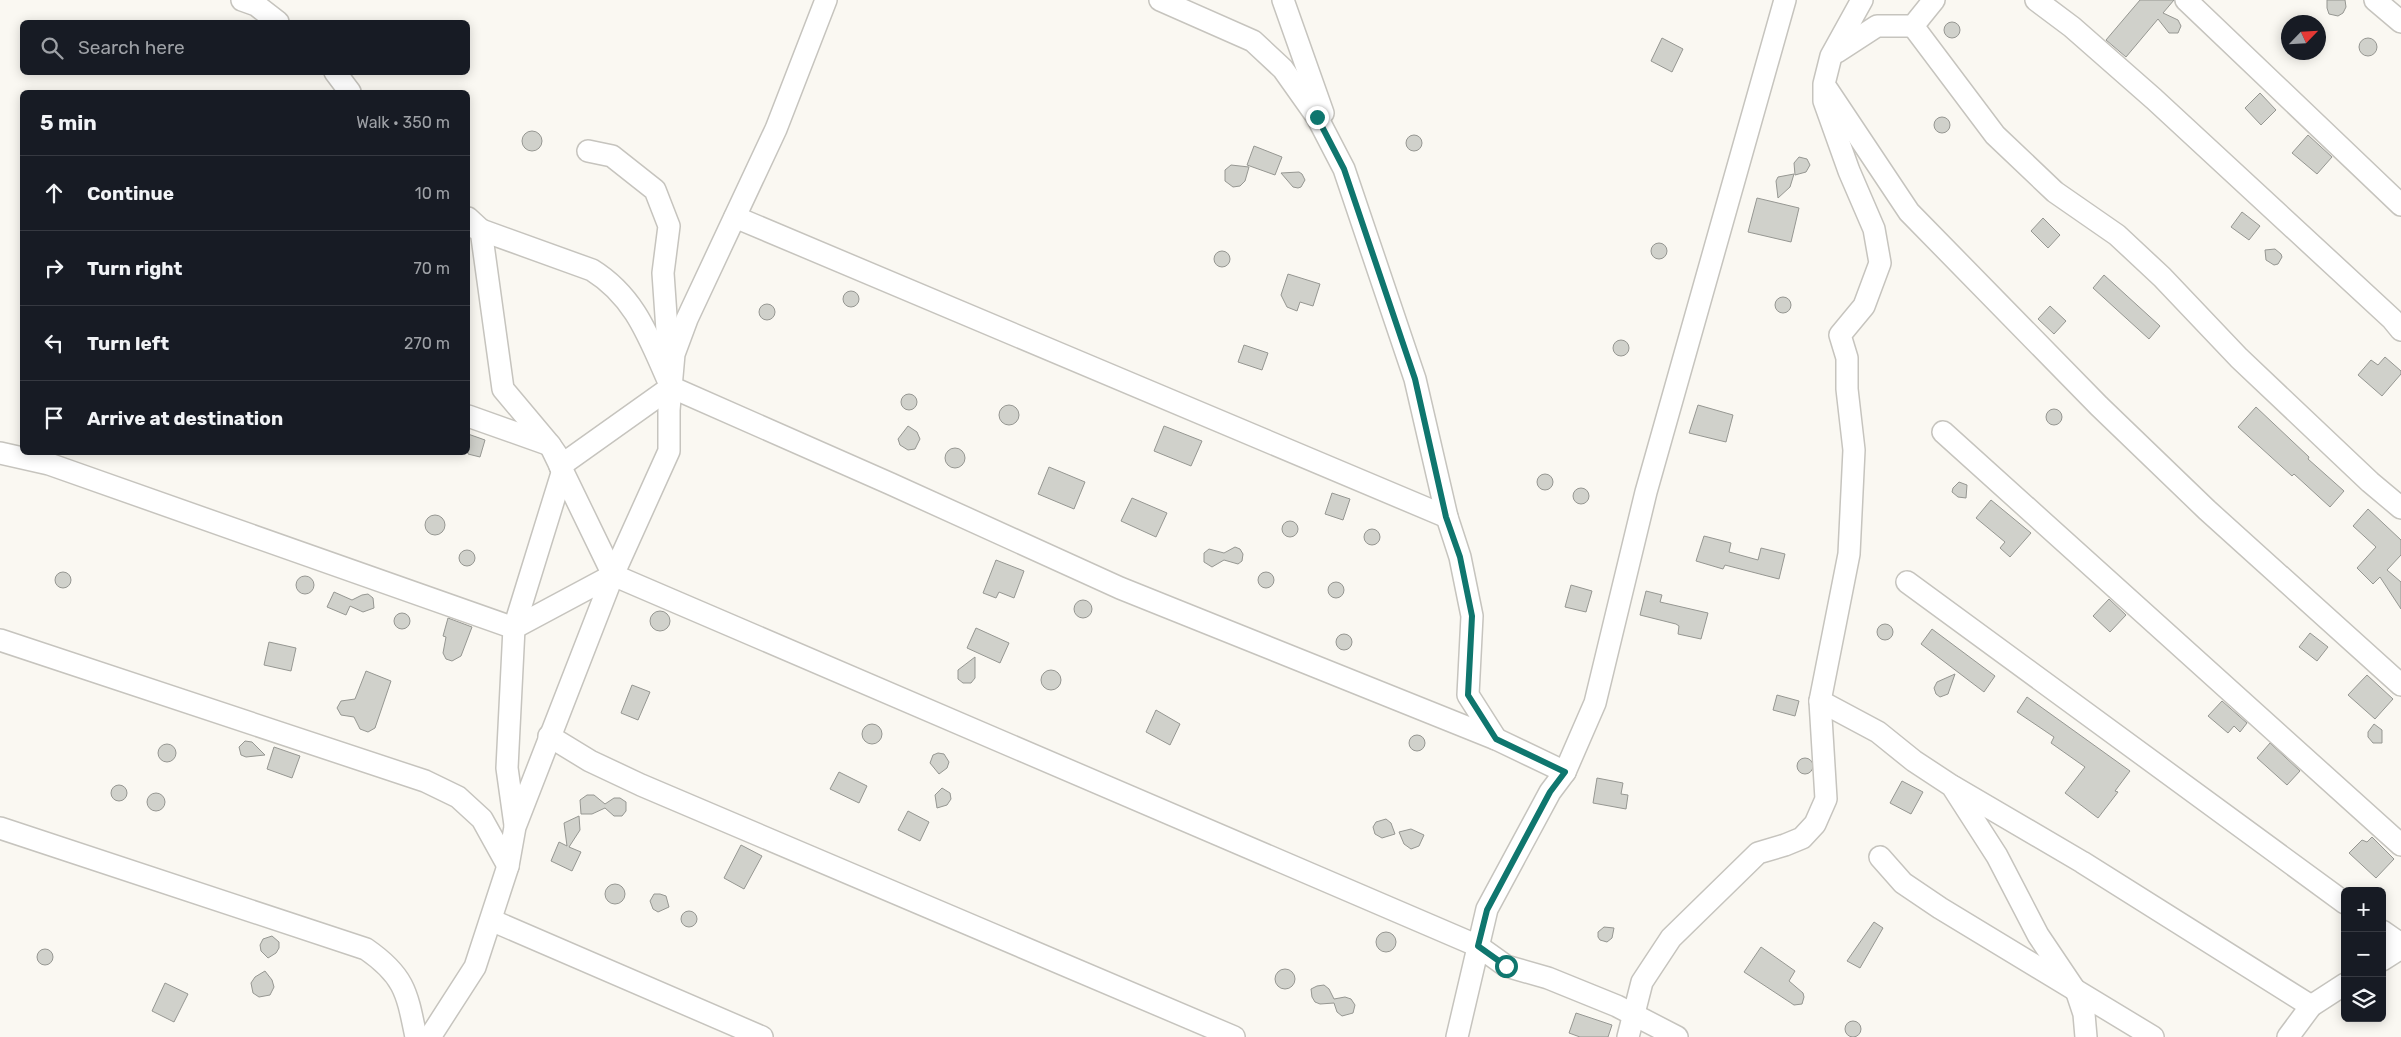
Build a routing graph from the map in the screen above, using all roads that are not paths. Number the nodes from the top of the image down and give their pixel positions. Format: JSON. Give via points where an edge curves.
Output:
{"nodes":[{"id":1,"x":242,"y":0,"type":"edge"},
{"id":2,"x":826,"y":0,"type":"edge"},
{"id":3,"x":1160,"y":0,"type":"edge"},
{"id":4,"x":1282,"y":0,"type":"edge"},
{"id":5,"x":1784,"y":0,"type":"edge"},
{"id":6,"x":1862,"y":0,"type":"edge"},
{"id":7,"x":1934,"y":0,"type":"edge"},
{"id":8,"x":2036,"y":0,"type":"edge"},
{"id":9,"x":2186,"y":0,"type":"edge"},
{"id":10,"x":2375,"y":0,"type":"edge"},
{"id":11,"x":275,"y":20,"type":"edge"},
{"id":12,"x":2401,"y":22,"type":"edge"},
{"id":13,"x":1913,"y":26,"type":"junction"},
{"id":14,"x":1831,"y":56,"type":"junction"},
{"id":15,"x":337,"y":75,"type":"edge"},
{"id":16,"x":1824,"y":84,"type":"junction"},
{"id":17,"x":348,"y":90,"type":"edge"},
{"id":18,"x":588,"y":152,"type":"dead end"},
{"id":19,"x":1344,"y":169,"type":"junction"},
{"id":20,"x":2401,"y":205,"type":"edge"},
{"id":21,"x":735,"y":217,"type":"junction"},
{"id":22,"x":472,"y":224,"type":"edge"},
{"id":23,"x":2401,"y":330,"type":"edge"},
{"id":24,"x":671,"y":387,"type":"junction"},
{"id":25,"x":470,"y":417,"type":"edge"},
{"id":26,"x":1943,"y":432,"type":"dead end"},
{"id":27,"x":550,"y":445,"type":"junction"},
{"id":28,"x":0,"y":453,"type":"edge"},
{"id":29,"x":560,"y":466,"type":"junction"},
{"id":30,"x":2401,"y":508,"type":"edge"},
{"id":31,"x":1446,"y":517,"type":"junction"},
{"id":32,"x":613,"y":575,"type":"junction"},
{"id":33,"x":1907,"y":582,"type":"dead end"},
{"id":34,"x":514,"y":628,"type":"junction"},
{"id":35,"x":0,"y":640,"type":"edge"},
{"id":36,"x":2401,"y":685,"type":"edge"},
{"id":37,"x":1820,"y":701,"type":"junction"},
{"id":38,"x":549,"y":736,"type":"junction"},
{"id":39,"x":1496,"y":739,"type":"junction"},
{"id":40,"x":1565,"y":772,"type":"junction"},
{"id":41,"x":1952,"y":786,"type":"junction"},
{"id":42,"x":515,"y":827,"type":"junction"},
{"id":43,"x":0,"y":828,"type":"edge"},
{"id":44,"x":2401,"y":845,"type":"edge"},
{"id":45,"x":1880,"y":857,"type":"dead end"},
{"id":46,"x":508,"y":866,"type":"junction"},
{"id":47,"x":2341,"y":900,"type":"edge"},
{"id":48,"x":491,"y":920,"type":"junction"},
{"id":49,"x":2384,"y":932,"type":"edge"},
{"id":50,"x":1478,"y":946,"type":"junction"},
{"id":51,"x":2401,"y":946,"type":"edge"},
{"id":52,"x":2386,"y":957,"type":"edge"},
{"id":53,"x":2341,"y":987,"type":"edge"},
{"id":54,"x":2077,"y":993,"type":"junction"},
{"id":55,"x":2311,"y":1006,"type":"junction"},
{"id":56,"x":1633,"y":1014,"type":"junction"},
{"id":57,"x":416,"y":1037,"type":"edge"},
{"id":58,"x":430,"y":1037,"type":"edge"},
{"id":59,"x":762,"y":1037,"type":"edge"},
{"id":60,"x":1234,"y":1037,"type":"edge"},
{"id":61,"x":1457,"y":1037,"type":"edge"},
{"id":62,"x":1628,"y":1037,"type":"edge"},
{"id":63,"x":1677,"y":1037,"type":"edge"},
{"id":64,"x":2086,"y":1037,"type":"edge"},
{"id":65,"x":2153,"y":1037,"type":"edge"},
{"id":66,"x":2288,"y":1037,"type":"edge"}],
"edges":[{"from":1,"to":11,"type":"street","via":[[256,5]]},
{"from":2,"to":21,"type":"street","via":[[776,129]]},
{"from":3,"to":19,"type":"street","via":[[1252,41],[1284,69],[1317,117]]},
{"from":4,"to":19,"type":"street"},
{"from":5,"to":40,"type":"street","via":[[1646,492],[1595,703]]},
{"from":6,"to":14,"type":"street"},
{"from":7,"to":13,"type":"street"},
{"from":8,"to":23,"type":"street","via":[[2154,99]]},
{"from":9,"to":20,"type":"street"},
{"from":10,"to":12,"type":"street"},
{"from":13,"to":14,"type":"street","via":[[1877,26]]},
{"from":13,"to":30,"type":"street","via":[[1995,135],[2055,192],[2118,235],[2239,358]]},
{"from":14,"to":16,"type":"street"},
{"from":15,"to":17,"type":"street"},
{"from":16,"to":36,"type":"street","via":[[1909,212],[2099,406],[2207,510]]},
{"from":16,"to":37,"type":"street","via":[[1824,101],[1874,230],[1880,262],[1864,306],[1840,335],[1847,358],[1854,450],[1849,554]]},
{"from":18,"to":24,"type":"street","via":[[612,156],[655,190],[669,226],[663,273]]},
{"from":19,"to":31,"type":"street","via":[[1415,379]]},
{"from":21,"to":24,"type":"street","via":[[687,319],[674,354]]},
{"from":21,"to":31,"type":"street"},
{"from":22,"to":24,"type":"street","via":[[592,270],[610,281],[629,301]]},
{"from":22,"to":27,"type":"street","via":[[503,390]]},
{"from":24,"to":29,"type":"street"},
{"from":24,"to":32,"type":"street","via":[[668,451]]},
{"from":24,"to":39,"type":"street","via":[[1120,588]]},
{"from":25,"to":27,"type":"street"},
{"from":26,"to":44,"type":"street"},
{"from":27,"to":29,"type":"street","via":[[559,458]]},
{"from":28,"to":34,"type":"street","via":[[49,464]]},
{"from":29,"to":32,"type":"street"},
{"from":29,"to":34,"type":"street","via":[[562,473]]},
{"from":31,"to":39,"type":"street","via":[[1460,557],[1472,616],[1468,695]]},
{"from":32,"to":34,"type":"street"},
{"from":32,"to":38,"type":"street"},
{"from":32,"to":50,"type":"street"},
{"from":33,"to":47,"type":"street"},
{"from":34,"to":42,"type":"street","via":[[507,768]]},
{"from":35,"to":46,"type":"street","via":[[425,782],[458,796],[482,818]]},
{"from":37,"to":41,"type":"street","via":[[1878,732]]},
{"from":37,"to":56,"type":"street","via":[[1826,799],[1815,824],[1802,838],[1758,853],[1671,938],[1642,982]]},
{"from":38,"to":42,"type":"street"},
{"from":38,"to":60,"type":"street","via":[[590,761],[641,785]]},
{"from":39,"to":40,"type":"street"},
{"from":40,"to":50,"type":"street","via":[[1550,792],[1487,910]]},
{"from":41,"to":54,"type":"street","via":[[1997,856],[2038,935]]},
{"from":41,"to":55,"type":"street","via":[[2082,862]]},
{"from":42,"to":46,"type":"street"},
{"from":43,"to":57,"type":"street","via":[[366,949],[387,964],[400,979]]},
{"from":45,"to":54,"type":"street","via":[[1911,888]]},
{"from":46,"to":48,"type":"street"},
{"from":48,"to":58,"type":"street","via":[[475,967]]},
{"from":48,"to":59,"type":"street"},
{"from":49,"to":51,"type":"street"},
{"from":50,"to":56,"type":"street","via":[[1506,966],[1548,978]]},
{"from":50,"to":61,"type":"street"},
{"from":51,"to":52,"type":"street"},
{"from":53,"to":55,"type":"street"},
{"from":54,"to":64,"type":"street","via":[[2084,1014]]},
{"from":54,"to":65,"type":"street"},
{"from":55,"to":66,"type":"street"},
{"from":56,"to":62,"type":"street"},
{"from":56,"to":63,"type":"street"}]}
